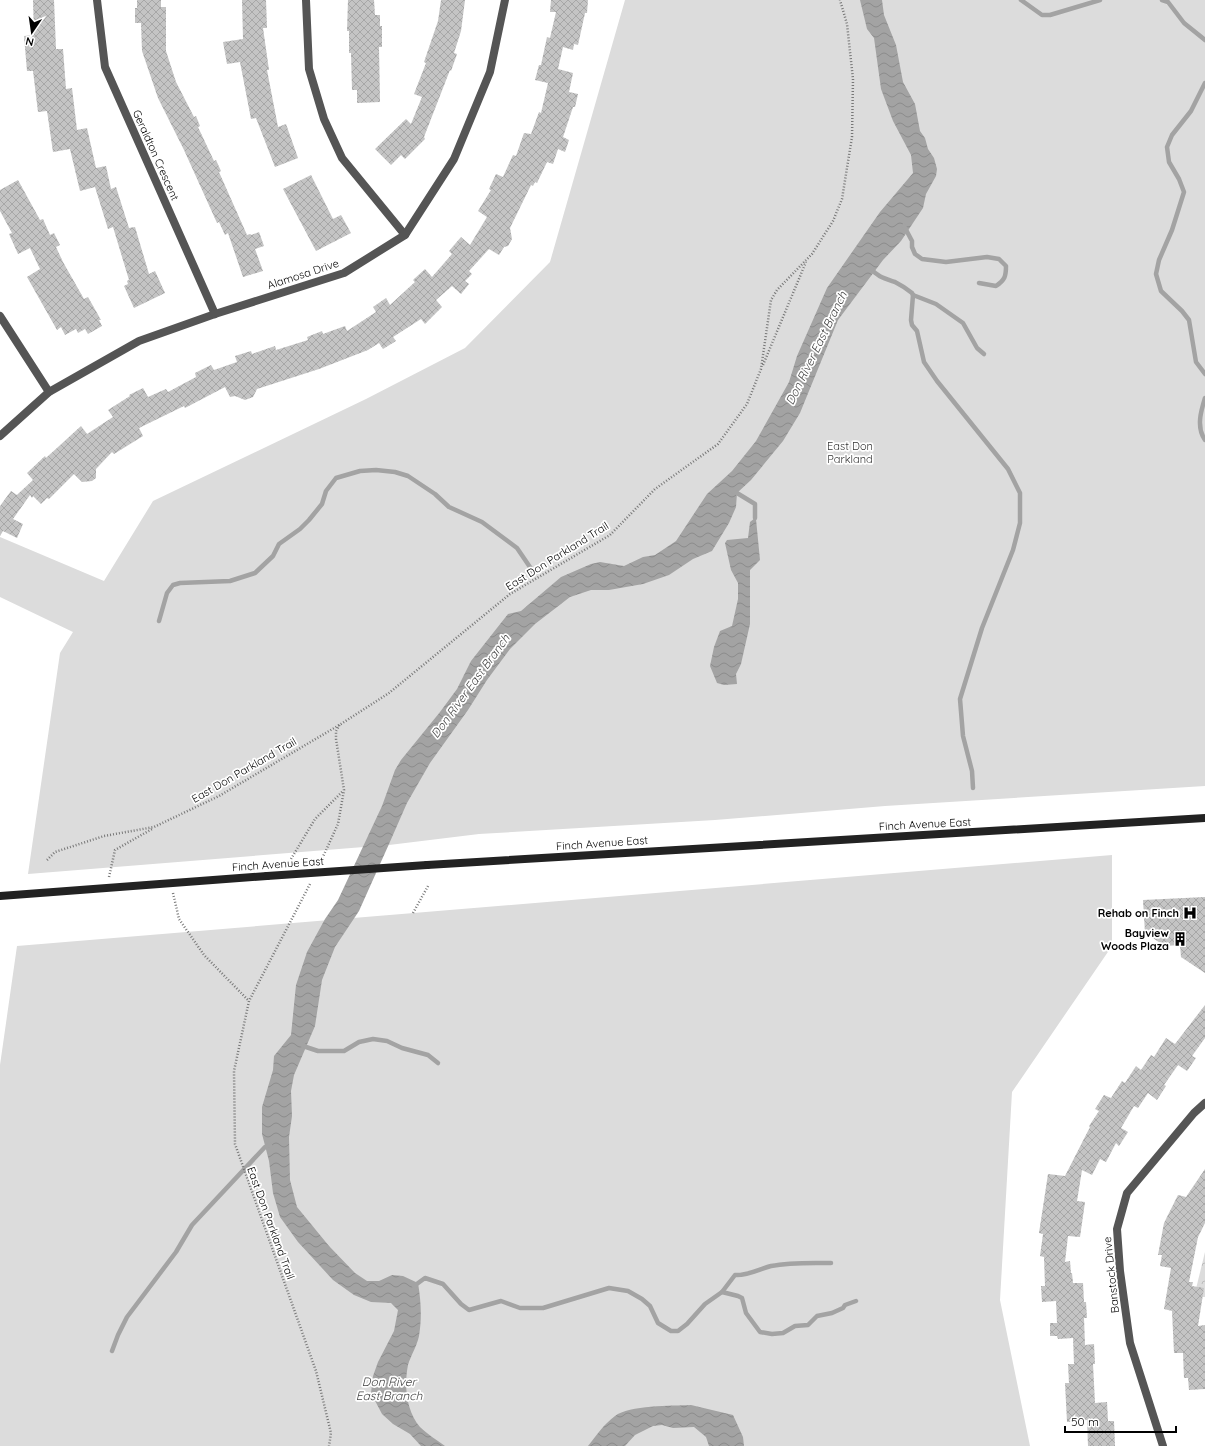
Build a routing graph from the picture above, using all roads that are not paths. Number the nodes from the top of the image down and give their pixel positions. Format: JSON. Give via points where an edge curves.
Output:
{"nodes":[{"id":1,"x":97,"y":0,"type":"edge"},
{"id":2,"x":306,"y":0,"type":"edge"},
{"id":3,"x":505,"y":0,"type":"edge"},
{"id":4,"x":405,"y":235,"type":"junction"},
{"id":5,"x":215,"y":314,"type":"junction"},
{"id":6,"x":0,"y":316,"type":"edge"},
{"id":7,"x":49,"y":392,"type":"junction"},
{"id":8,"x":0,"y":436,"type":"edge"},
{"id":9,"x":1205,"y":818,"type":"edge"},
{"id":10,"x":0,"y":896,"type":"edge"},
{"id":11,"x":1205,"y":1103,"type":"edge"},
{"id":12,"x":1163,"y":1446,"type":"edge"}],
"edges":[{"from":1,"to":5,"type":"street","name":"Geraldton Crescent","via":[[105,67]]},
{"from":2,"to":4,"type":"street","via":[[309,69],[324,119],[342,158]]},
{"from":3,"to":4,"type":"street","name":"Alamosa Drive","via":[[490,72],[454,159]]},
{"from":4,"to":5,"type":"street","name":"Alamosa Drive","via":[[344,273]]},
{"from":5,"to":7,"type":"street","name":"Alamosa Drive","via":[[139,341]]},
{"from":6,"to":7,"type":"street"},
{"from":7,"to":8,"type":"street","name":"Alamosa Drive"},
{"from":9,"to":10,"type":"main road","name":"Finch Avenue East","bridge":true,"via":[[427,865]]},
{"from":11,"to":12,"type":"street","name":"Banstock Drive","via":[[1127,1193],[1117,1229],[1130,1343]]}]}
